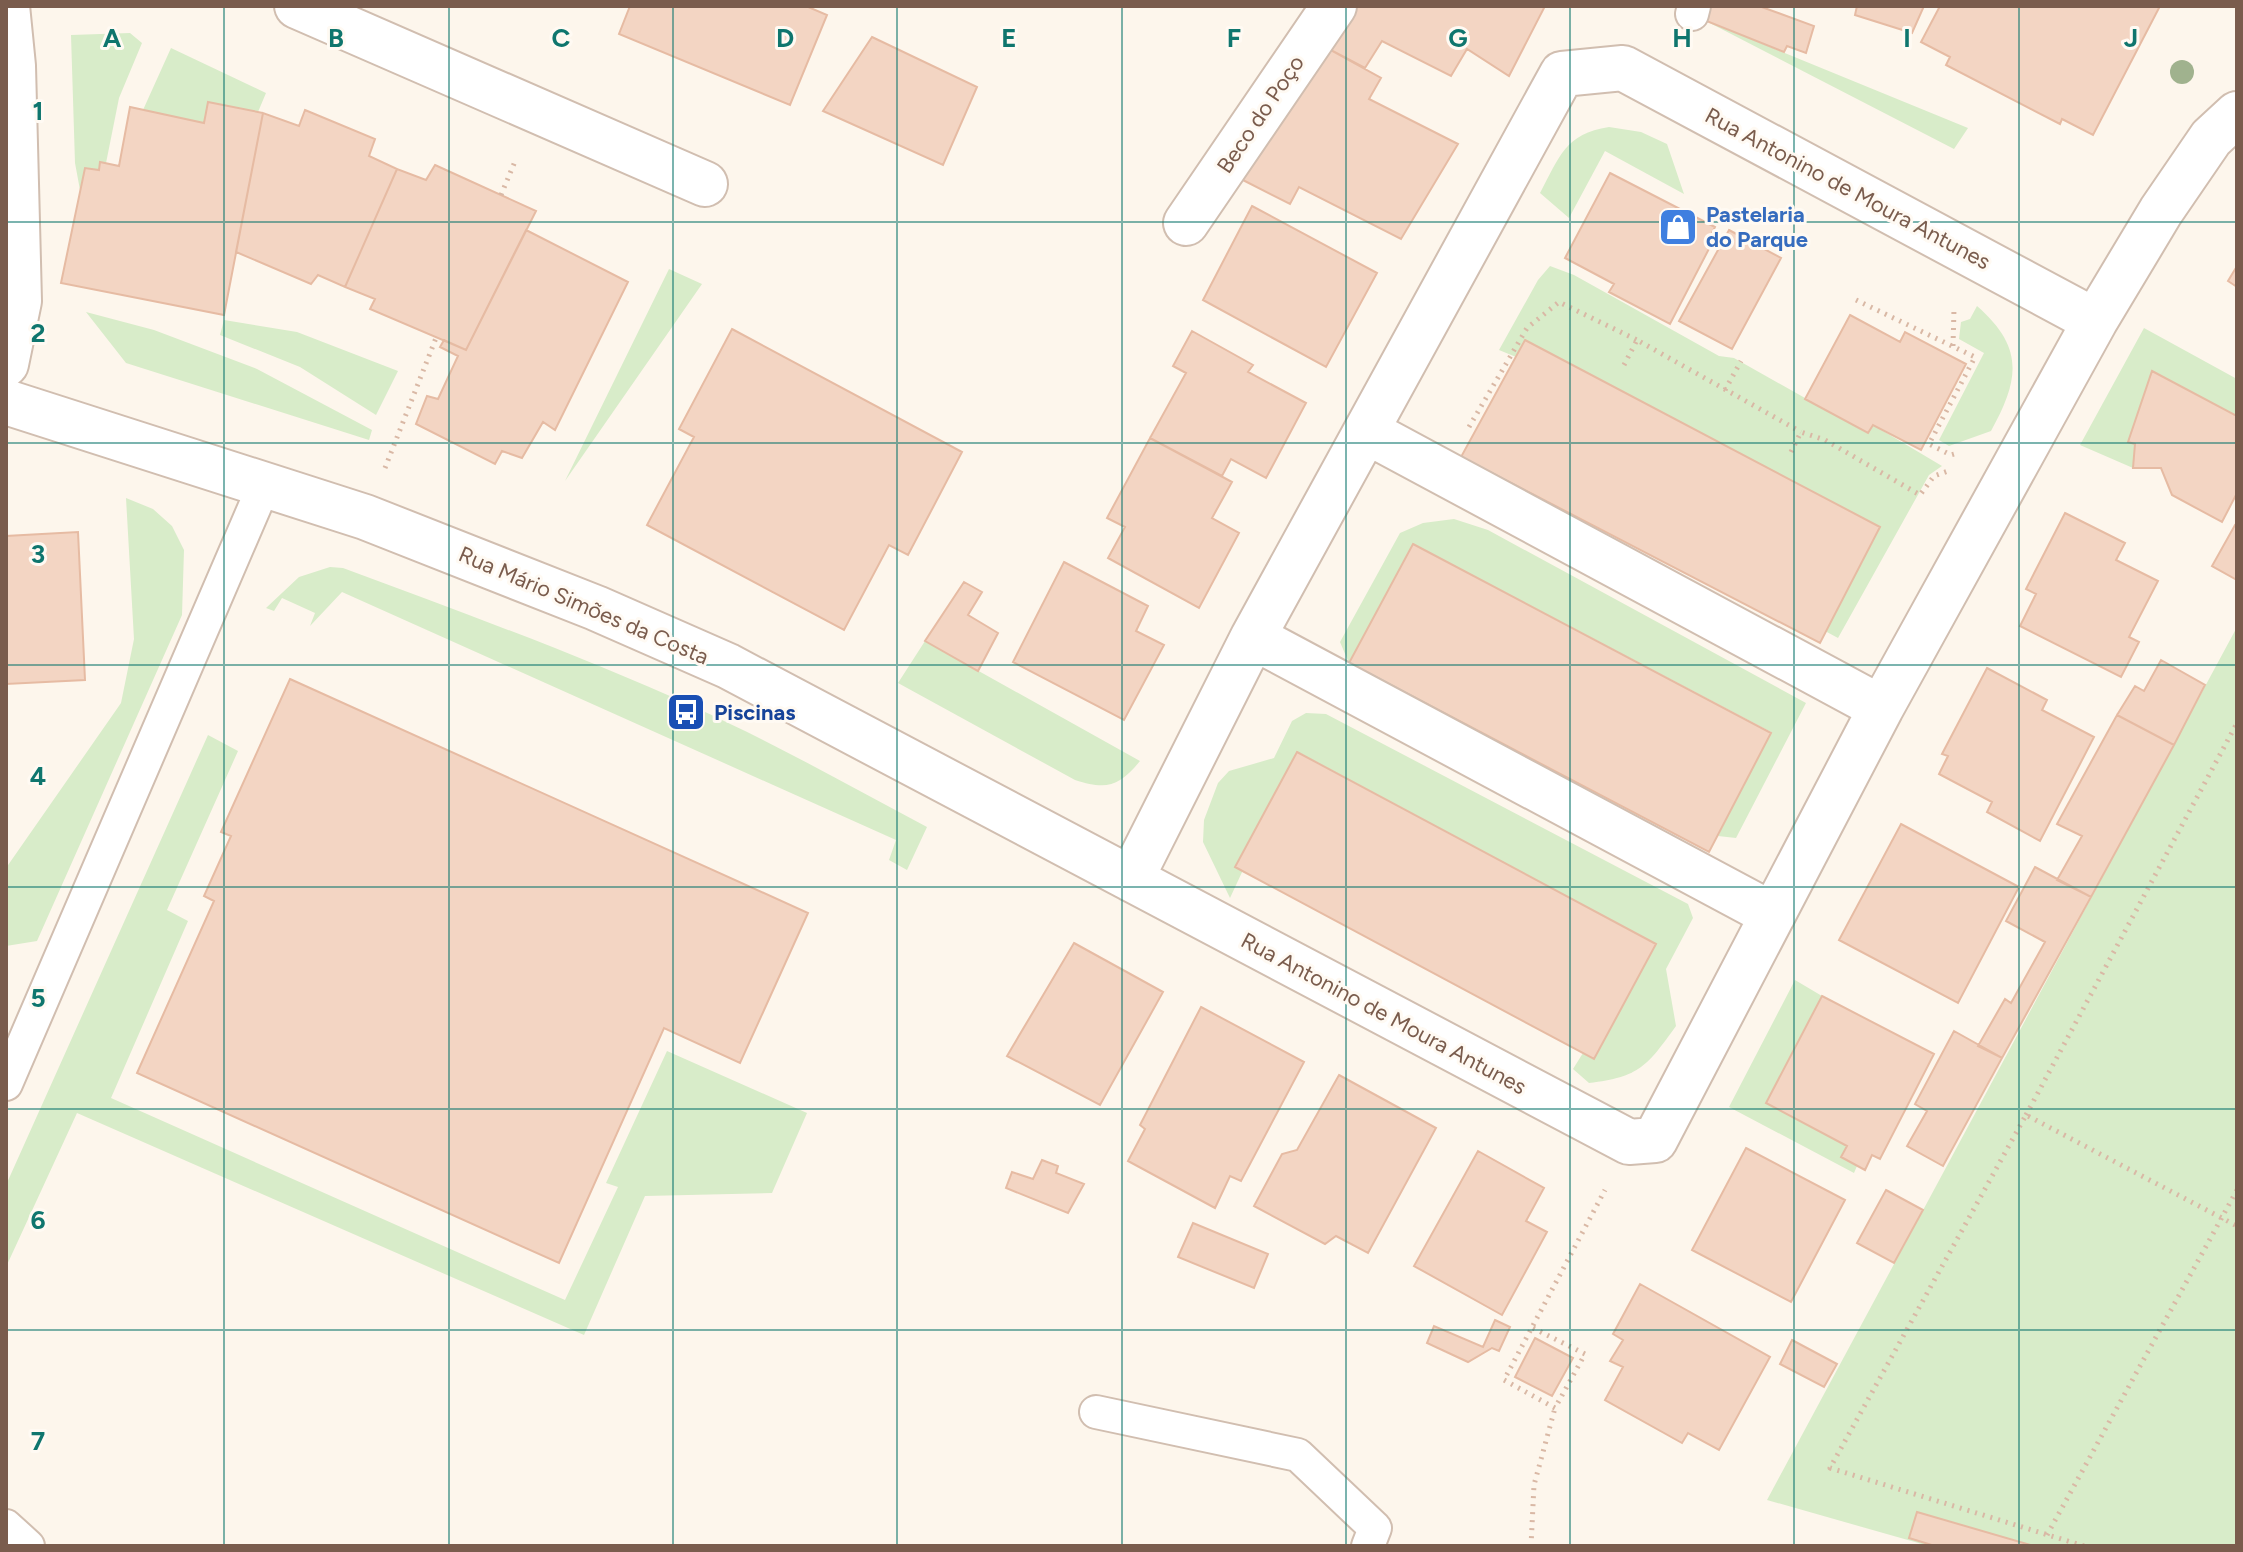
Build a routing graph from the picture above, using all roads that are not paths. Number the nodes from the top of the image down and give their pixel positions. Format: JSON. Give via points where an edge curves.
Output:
{"nodes":[{"id":1,"x":7,"y":6,"type":"edge"},
{"id":2,"x":297,"y":6,"type":"edge"},
{"id":3,"x":1334,"y":6,"type":"edge"},
{"id":4,"x":2237,"y":114,"type":"edge"},
{"id":5,"x":705,"y":184,"type":"dead end"},
{"id":6,"x":1186,"y":223,"type":"dead end"},
{"id":7,"x":2095,"y":321,"type":"junction"},
{"id":8,"x":6,"y":364,"type":"edge"},
{"id":9,"x":6,"y":402,"type":"edge"},
{"id":10,"x":1366,"y":431,"type":"junction"},
{"id":11,"x":265,"y":483,"type":"junction"},
{"id":12,"x":1253,"y":637,"type":"junction"},
{"id":13,"x":1881,"y":708,"type":"junction"},
{"id":14,"x":1131,"y":879,"type":"junction"},
{"id":15,"x":1773,"y":915,"type":"junction"},
{"id":16,"x":6,"y":1084,"type":"edge"},
{"id":17,"x":1096,"y":1412,"type":"dead end"},
{"id":18,"x":6,"y":1526,"type":"edge"},
{"id":19,"x":28,"y":1546,"type":"edge"},
{"id":20,"x":1368,"y":1546,"type":"edge"}],
"edges":[{"from":1,"to":8,"type":"street","via":[[19,301]]},
{"from":2,"to":5,"type":"street"},
{"from":3,"to":6,"type":"street","name":"Beco do Poço"},
{"from":4,"to":7,"type":"street","via":[[2211,138]]},
{"from":7,"to":10,"type":"street","name":"Rua Antonino de Moura Antunes","via":[[1623,68],[1562,74]]},
{"from":7,"to":13,"type":"street"},
{"from":9,"to":11,"type":"street","name":"Rua Mário Simões da Costa"},
{"from":10,"to":12,"type":"street","name":"Rua Antonino de Moura Antunes"},
{"from":10,"to":13,"type":"street"},
{"from":11,"to":14,"type":"street","name":"Rua Mário Simões da Costa","via":[[596,608],[728,666]]},
{"from":11,"to":16,"type":"lane"},
{"from":12,"to":14,"type":"street","name":"Rua Antonino de Moura Antunes"},
{"from":12,"to":15,"type":"street"},
{"from":13,"to":15,"type":"street"},
{"from":14,"to":15,"type":"street","name":"Rua Antonino de Moura Antunes","via":[[1629,1142],[1655,1140]]},
{"from":17,"to":20,"type":"lane","via":[[1298,1455],[1375,1528]]},
{"from":18,"to":19,"type":"lane"}]}
